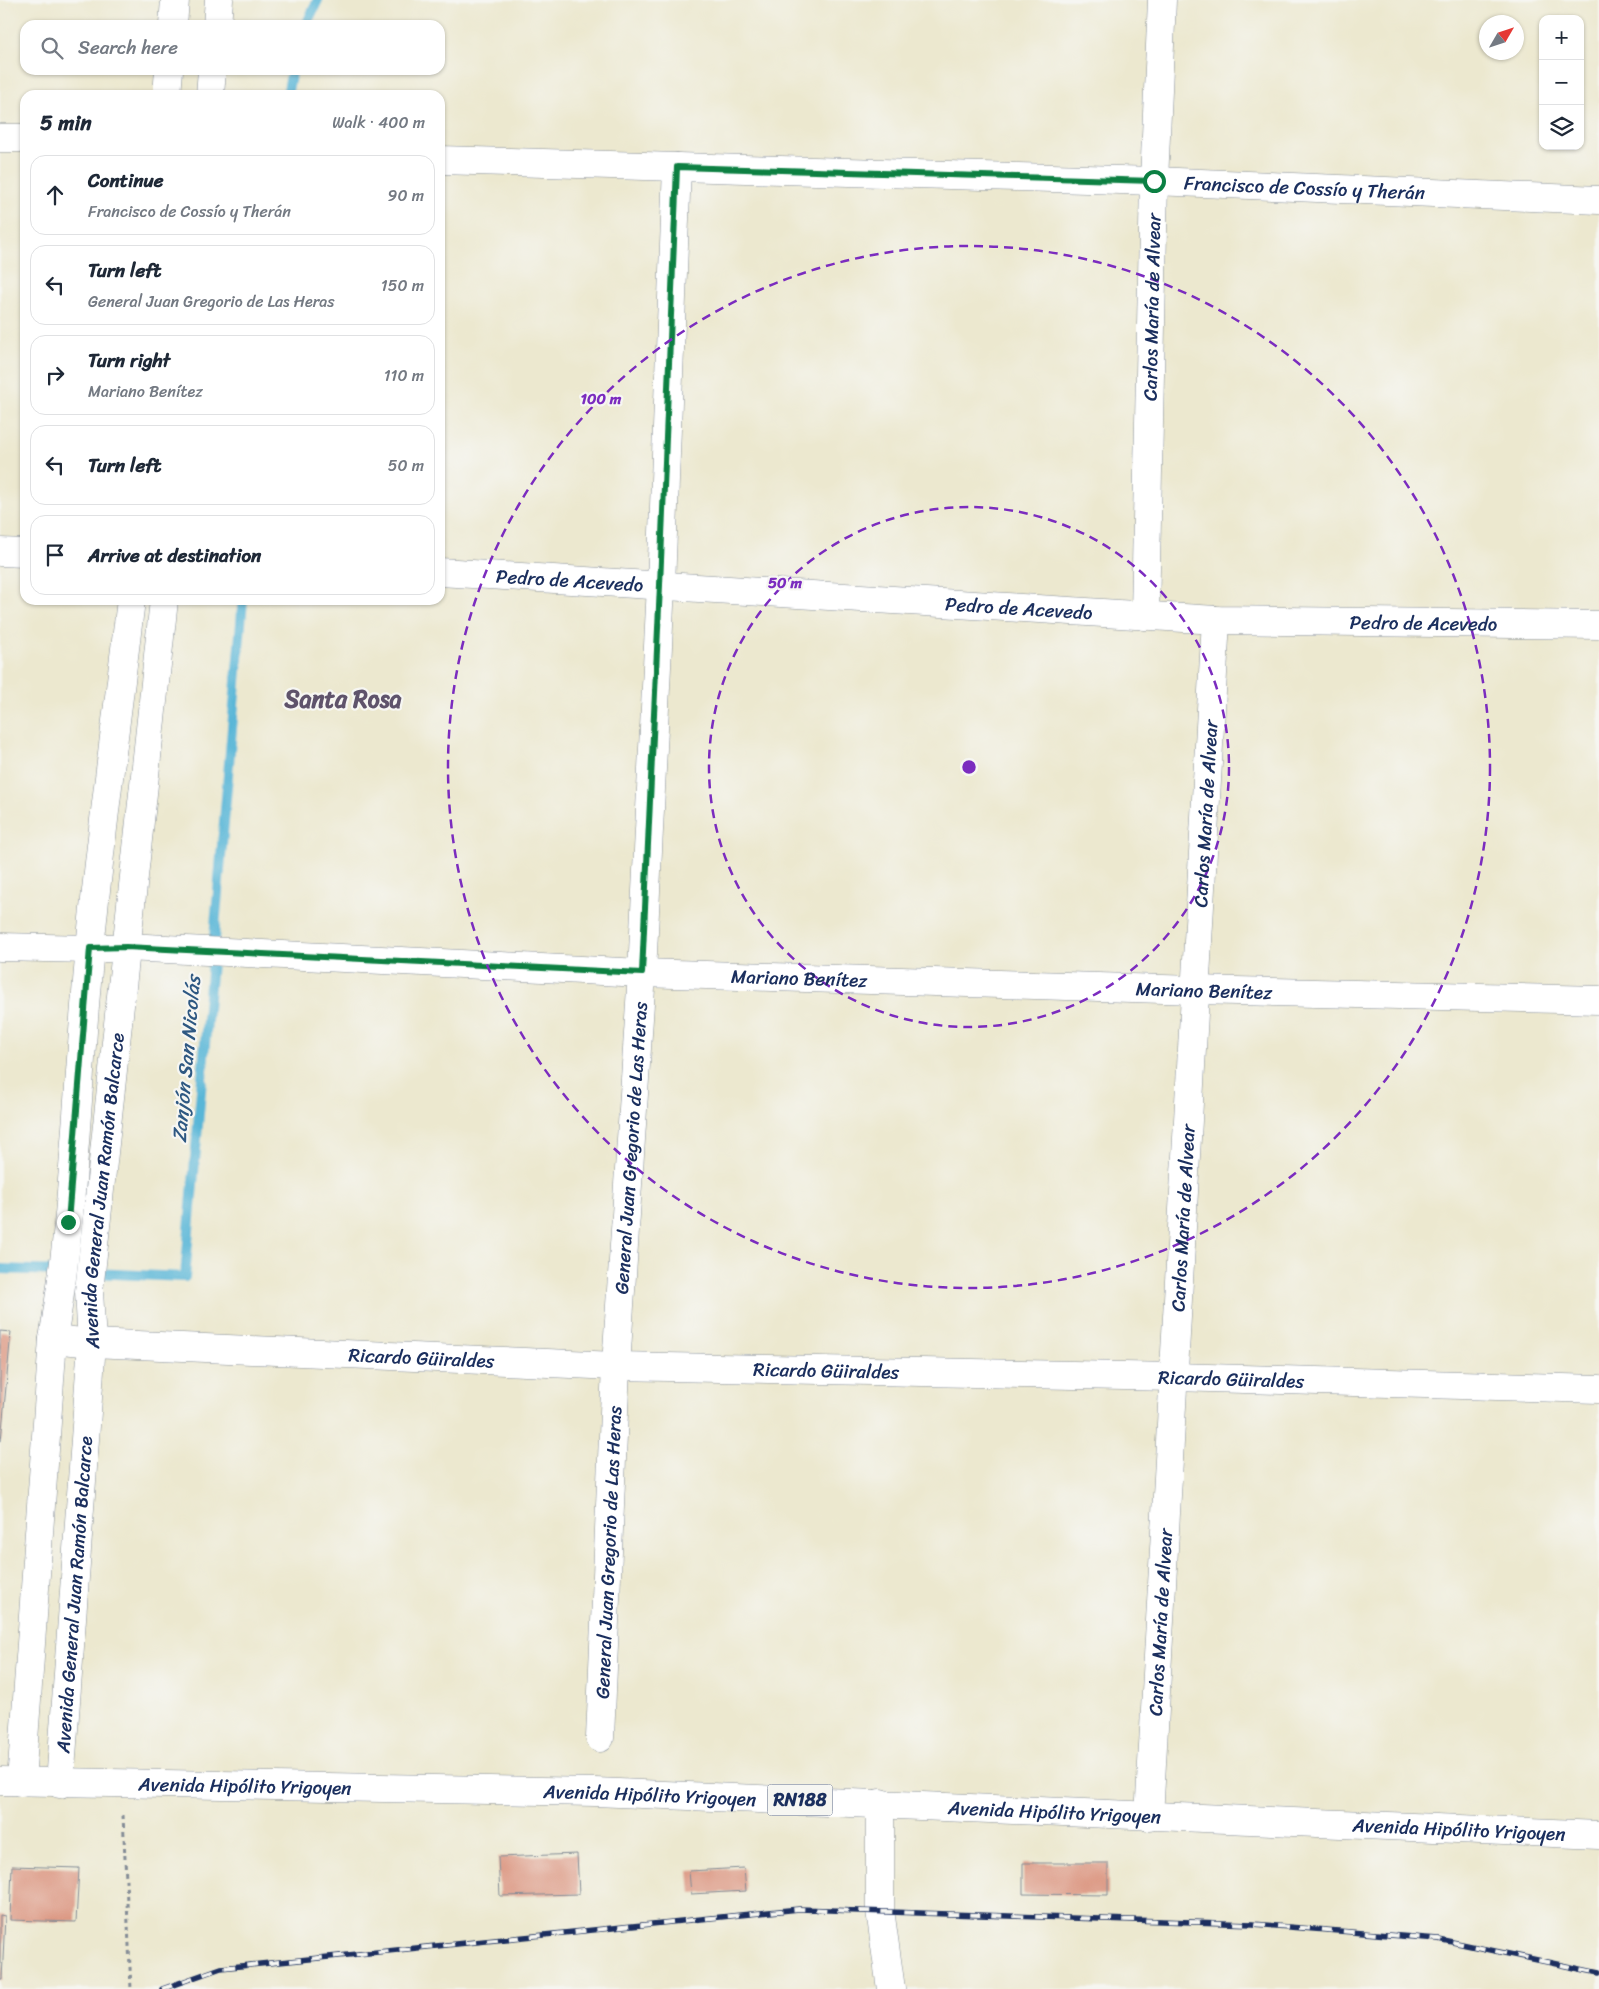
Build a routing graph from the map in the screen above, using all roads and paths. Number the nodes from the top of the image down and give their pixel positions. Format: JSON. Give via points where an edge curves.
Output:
{"nodes":[{"id":1,"x":175,"y":0,"type":"edge"},
{"id":2,"x":219,"y":0,"type":"edge"},
{"id":3,"x":1162,"y":0,"type":"edge"},
{"id":4,"x":173,"y":20,"type":"edge"},
{"id":5,"x":217,"y":20,"type":"edge"},
{"id":6,"x":169,"y":75,"type":"edge"},
{"id":7,"x":212,"y":75,"type":"edge"},
{"id":8,"x":167,"y":90,"type":"edge"},
{"id":9,"x":210,"y":90,"type":"edge"},
{"id":10,"x":0,"y":138,"type":"edge"},
{"id":11,"x":20,"y":138,"type":"edge"},
{"id":12,"x":445,"y":160,"type":"edge"},
{"id":13,"x":677,"y":167,"type":"junction"},
{"id":14,"x":1154,"y":181,"type":"junction"},
{"id":15,"x":1599,"y":200,"type":"edge"},
{"id":16,"x":0,"y":552,"type":"edge"},
{"id":17,"x":20,"y":553,"type":"edge"},
{"id":18,"x":445,"y":572,"type":"edge"},
{"id":19,"x":660,"y":585,"type":"junction"},
{"id":20,"x":130,"y":605,"type":"edge"},
{"id":21,"x":163,"y":605,"type":"edge"},
{"id":22,"x":1145,"y":616,"type":"junction"},
{"id":23,"x":1216,"y":620,"type":"junction"},
{"id":24,"x":1599,"y":625,"type":"edge"},
{"id":25,"x":0,"y":947,"type":"edge"},
{"id":26,"x":126,"y":947,"type":"junction"},
{"id":27,"x":90,"y":948,"type":"junction"},
{"id":28,"x":642,"y":973,"type":"junction"},
{"id":29,"x":1195,"y":990,"type":"junction"},
{"id":30,"x":1599,"y":1000,"type":"edge"},
{"id":31,"x":53,"y":1339,"type":"junction"},
{"id":32,"x":92,"y":1343,"type":"junction"},
{"id":33,"x":616,"y":1366,"type":"junction"},
{"id":34,"x":1174,"y":1377,"type":"junction"},
{"id":35,"x":1599,"y":1389,"type":"edge"},
{"id":36,"x":600,"y":1738,"type":"dead end"},
{"id":37,"x":10,"y":1782,"type":"edge"},
{"id":38,"x":60,"y":1784,"type":"junction"},
{"id":39,"x":121,"y":1784,"type":"junction"},
{"id":40,"x":880,"y":1803,"type":"junction"},
{"id":41,"x":1149,"y":1817,"type":"junction"},
{"id":42,"x":1599,"y":1835,"type":"edge"},
{"id":43,"x":131,"y":1989,"type":"edge"},
{"id":44,"x":890,"y":1989,"type":"edge"}],
"edges":[{"from":1,"to":4,"type":"street"},
{"from":2,"to":5,"type":"street"},
{"from":3,"to":14,"type":"street","name":"Carlos María de Alvear"},
{"from":6,"to":8,"type":"street"},
{"from":7,"to":9,"type":"street"},
{"from":10,"to":11,"type":"street"},
{"from":12,"to":13,"type":"street","name":"Francisco de Cossío y Therán"},
{"from":13,"to":14,"type":"street","name":"Francisco de Cossío y Therán"},
{"from":13,"to":19,"type":"street","name":"General Juan Gregorio de Las Heras"},
{"from":14,"to":15,"type":"street","name":"Francisco de Cossío y Therán"},
{"from":14,"to":22,"type":"street","name":"Carlos María de Alvear"},
{"from":16,"to":17,"type":"street"},
{"from":18,"to":19,"type":"street","name":"Pedro de Acevedo"},
{"from":19,"to":22,"type":"street","name":"Pedro de Acevedo"},
{"from":19,"to":28,"type":"street","name":"General Juan Gregorio de Las Heras"},
{"from":20,"to":27,"type":"street","name":"Avenida General Juan Ramón Balcarce"},
{"from":21,"to":26,"type":"street","name":"Avenida General Juan Ramón Balcarce"},
{"from":22,"to":23,"type":"street","name":"Pedro de Acevedo"},
{"from":23,"to":24,"type":"street","name":"Pedro de Acevedo"},
{"from":23,"to":29,"type":"street","name":"Carlos María de Alvear"},
{"from":25,"to":27,"type":"street","name":"Mariano Benítez"},
{"from":26,"to":27,"type":"street","name":"Mariano Benítez"},
{"from":26,"to":28,"type":"street","name":"Mariano Benítez"},
{"from":26,"to":32,"type":"street","name":"Avenida General Juan Ramón Balcarce","via":[[89,1291]]},
{"from":27,"to":31,"type":"street","name":"Avenida General Juan Ramón Balcarce","via":[[68,1222]]},
{"from":28,"to":29,"type":"street","name":"Mariano Benítez"},
{"from":28,"to":33,"type":"street","name":"General Juan Gregorio de Las Heras"},
{"from":29,"to":30,"type":"street","name":"Mariano Benítez"},
{"from":29,"to":34,"type":"street","name":"Carlos María de Alvear"},
{"from":31,"to":32,"type":"street","name":"Ricardo Güiraldes"},
{"from":31,"to":37,"type":"street","name":"Avenida General Juan Ramón Balcarce"},
{"from":32,"to":33,"type":"street","name":"Ricardo Güiraldes"},
{"from":32,"to":38,"type":"street","name":"Avenida General Juan Ramón Balcarce"},
{"from":33,"to":34,"type":"street","name":"Ricardo Güiraldes"},
{"from":33,"to":36,"type":"street","name":"General Juan Gregorio de Las Heras"},
{"from":34,"to":35,"type":"street","name":"Ricardo Güiraldes"},
{"from":34,"to":41,"type":"street","name":"Carlos María de Alvear"},
{"from":37,"to":38,"type":"street","name":"Avenida Hipólito Yrigoyen","number":"RN188"},
{"from":38,"to":39,"type":"street","name":"Avenida Hipólito Yrigoyen","number":"RN188"},
{"from":39,"to":40,"type":"street","name":"Avenida Hipólito Yrigoyen","number":"RN188","via":[[595,1792]]},
{"from":39,"to":43,"type":"path"},
{"from":40,"to":41,"type":"street","name":"Avenida Hipólito Yrigoyen","number":"RN188"},
{"from":40,"to":44,"type":"street","via":[[880,1910]]},
{"from":41,"to":42,"type":"street","name":"Avenida Hipólito Yrigoyen","number":"RN188"}]}
